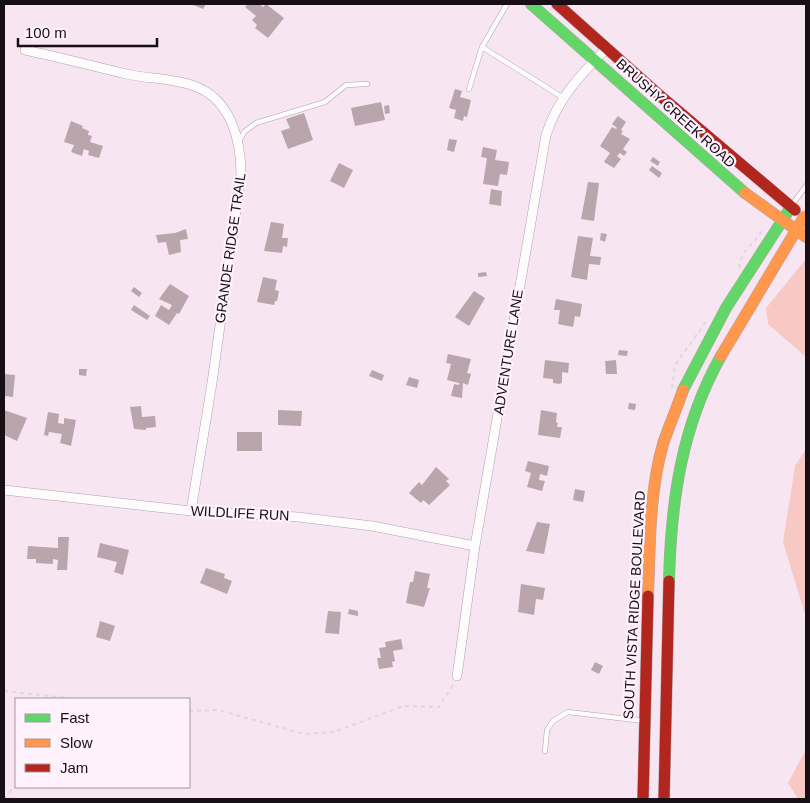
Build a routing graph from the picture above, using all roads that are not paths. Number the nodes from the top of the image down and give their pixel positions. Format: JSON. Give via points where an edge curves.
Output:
{"nodes":[{"id":1,"x":507,"y":4,"type":"edge"},
{"id":2,"x":531,"y":4,"type":"edge"},
{"id":3,"x":557,"y":4,"type":"edge"},
{"id":4,"x":482,"y":47,"type":"junction"},
{"id":5,"x":607,"y":48,"type":"junction"},
{"id":6,"x":25,"y":50,"type":"dead end"},
{"id":7,"x":594,"y":60,"type":"junction"},
{"id":8,"x":367,"y":84,"type":"dead end"},
{"id":9,"x":469,"y":89,"type":"dead end"},
{"id":10,"x":562,"y":97,"type":"junction"},
{"id":11,"x":238,"y":143,"type":"junction"},
{"id":12,"x":806,"y":186,"type":"edge"},
{"id":13,"x":791,"y":207,"type":"junction"},
{"id":14,"x":806,"y":216,"type":"edge"},
{"id":15,"x":781,"y":221,"type":"junction"},
{"id":16,"x":795,"y":230,"type":"junction"},
{"id":17,"x":806,"y":237,"type":"edge"},
{"id":18,"x":4,"y":490,"type":"edge"},
{"id":19,"x":191,"y":511,"type":"junction"},
{"id":20,"x":475,"y":546,"type":"junction"},
{"id":21,"x":458,"y":676,"type":"road end"},
{"id":22,"x":644,"y":720,"type":"junction"},
{"id":23,"x":545,"y":751,"type":"dead end"},
{"id":24,"x":643,"y":799,"type":"edge"},
{"id":25,"x":664,"y":799,"type":"edge"}],
"edges":[{"from":1,"to":4,"type":"lane"},
{"from":2,"to":7,"type":"street","name":"BRUSHY CREEK ROAD"},
{"from":3,"to":5,"type":"street","name":"BRUSHY CREEK ROAD"},
{"from":4,"to":9,"type":"lane"},
{"from":4,"to":10,"type":"lane"},
{"from":5,"to":7,"type":"street","name":"ADVENTURE LANE"},
{"from":5,"to":13,"type":"street","name":"BRUSHY CREEK ROAD"},
{"from":6,"to":11,"type":"street","name":"GRANDE RIDGE TRAIL","via":[[70,58],[125,74],[195,86],[220,104],[232,122]]},
{"from":7,"to":10,"type":"street","name":"ADVENTURE LANE"},
{"from":7,"to":15,"type":"street","name":"BRUSHY CREEK ROAD","via":[[726,178]]},
{"from":8,"to":11,"type":"lane","via":[[346,85],[326,102],[256,123],[244,132]]},
{"from":10,"to":20,"type":"street","name":"ADVENTURE LANE","via":[[546,135],[534,196]]},
{"from":11,"to":19,"type":"street","name":"GRANDE RIDGE TRAIL","via":[[241,175]]},
{"from":12,"to":13,"type":"lane"},
{"from":13,"to":14,"type":"street","name":"BRUSHY CREEK ROAD"},
{"from":13,"to":15,"type":"street","name":"SOUTH VISTA RIDGE BOULEVARD"},
{"from":14,"to":16,"type":"street"},
{"from":15,"to":16,"type":"street","name":"BRUSHY CREEK ROAD"},
{"from":15,"to":22,"type":"street","name":"SOUTH VISTA RIDGE BOULEVARD","via":[[711,333],[686,382],[663,445],[650,529]]},
{"from":16,"to":17,"type":"street","name":"BRUSHY CREEK ROAD"},
{"from":16,"to":25,"type":"street","via":[[716,365],[692,423],[677,475],[669,577]]},
{"from":18,"to":19,"type":"street","name":"WILDLIFE RUN"},
{"from":19,"to":20,"type":"street","name":"WILDLIFE RUN","via":[[298,517],[372,526]]},
{"from":20,"to":21,"type":"street","name":"ADVENTURE LANE"},
{"from":22,"to":23,"type":"lane","via":[[568,712],[553,721],[547,730]]},
{"from":22,"to":24,"type":"street","name":"SOUTH VISTA RIDGE BOULEVARD"}]}
